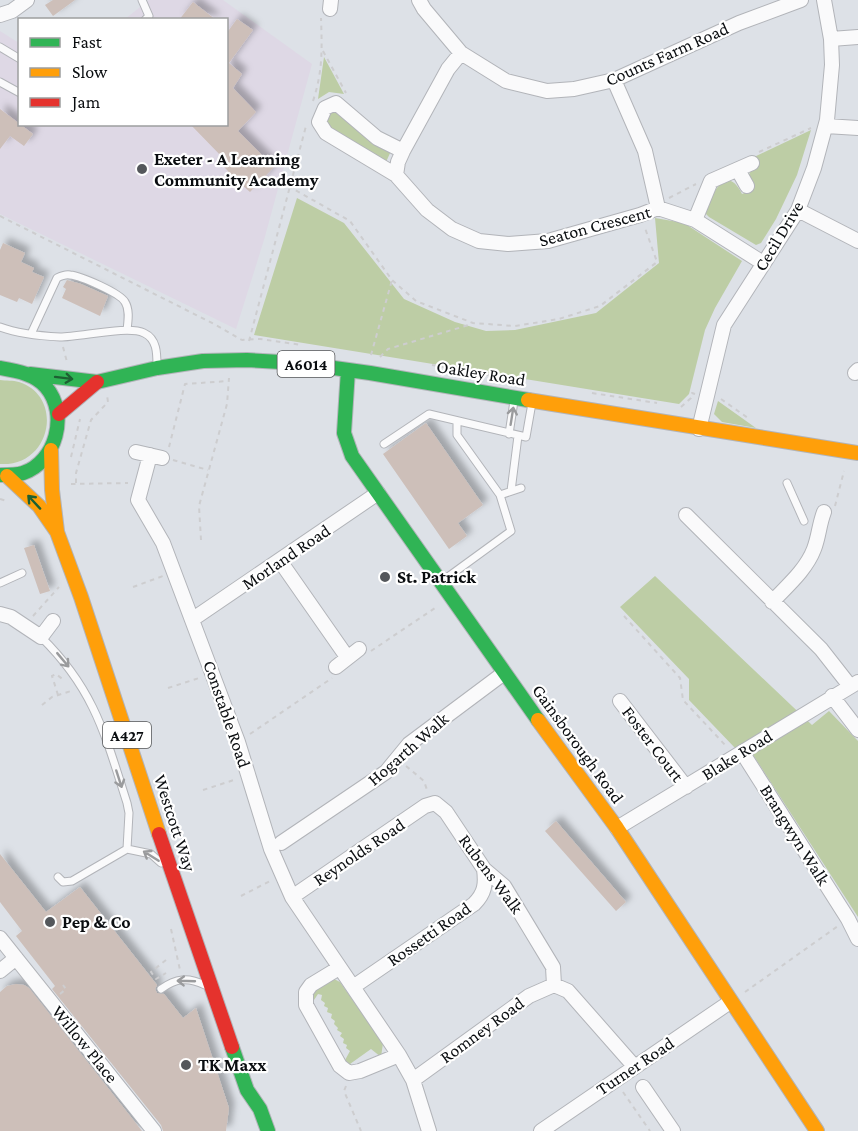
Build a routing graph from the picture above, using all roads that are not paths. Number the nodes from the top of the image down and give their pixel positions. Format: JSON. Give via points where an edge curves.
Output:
{"nodes":[{"id":1,"x":27,"y":0,"type":"edge"},
{"id":2,"x":142,"y":0,"type":"edge"},
{"id":3,"x":419,"y":0,"type":"edge"},
{"id":4,"x":801,"y":0,"type":"edge"},
{"id":5,"x":824,"y":0,"type":"edge"},
{"id":6,"x":0,"y":15,"type":"edge"},
{"id":7,"x":148,"y":18,"type":"edge"},
{"id":8,"x":858,"y":37,"type":"edge"},
{"id":9,"x":831,"y":39,"type":"junction"},
{"id":10,"x":0,"y":47,"type":"edge"},
{"id":11,"x":461,"y":53,"type":"junction"},
{"id":12,"x":18,"y":58,"type":"edge"},
{"id":13,"x":614,"y":80,"type":"junction"},
{"id":14,"x":0,"y":82,"type":"edge"},
{"id":15,"x":18,"y":92,"type":"edge"},
{"id":16,"x":826,"y":123,"type":"junction"},
{"id":17,"x":858,"y":128,"type":"edge"},
{"id":18,"x":403,"y":151,"type":"junction"},
{"id":19,"x":752,"y":163,"type":"road end"},
{"id":20,"x":738,"y":170,"type":"junction"},
{"id":21,"x":396,"y":175,"type":"junction"},
{"id":22,"x":747,"y":186,"type":"dead end"},
{"id":23,"x":657,"y":206,"type":"junction"},
{"id":24,"x":798,"y":210,"type":"junction"},
{"id":25,"x":695,"y":220,"type":"junction"},
{"id":26,"x":858,"y":241,"type":"edge"},
{"id":27,"x":763,"y":263,"type":"junction"},
{"id":28,"x":0,"y":327,"type":"edge"},
{"id":29,"x":127,"y":330,"type":"junction"},
{"id":30,"x":31,"y":334,"type":"junction"},
{"id":31,"x":0,"y":368,"type":"edge"},
{"id":32,"x":157,"y":368,"type":"junction"},
{"id":33,"x":348,"y":370,"type":"junction"},
{"id":34,"x":30,"y":374,"type":"junction"},
{"id":35,"x":101,"y":390,"type":"junction"},
{"id":36,"x":514,"y":397,"type":"junction"},
{"id":37,"x":533,"y":400,"type":"junction"},
{"id":38,"x":59,"y":414,"type":"junction"},
{"id":39,"x":457,"y":422,"type":"junction"},
{"id":40,"x":699,"y":429,"type":"junction"},
{"id":41,"x":509,"y":434,"type":"junction"},
{"id":42,"x":522,"y":437,"type":"junction"},
{"id":43,"x":384,"y":444,"type":"dead end"},
{"id":44,"x":51,"y":450,"type":"junction"},
{"id":45,"x":858,"y":453,"type":"edge"},
{"id":46,"x":154,"y":456,"type":"road end"},
{"id":47,"x":3,"y":476,"type":"edge"},
{"id":48,"x":787,"y":483,"type":"dead end"},
{"id":49,"x":521,"y":488,"type":"dead end"},
{"id":50,"x":511,"y":491,"type":"junction"},
{"id":51,"x":378,"y":493,"type":"junction"},
{"id":52,"x":500,"y":495,"type":"junction"},
{"id":53,"x":824,"y":512,"type":"dead end"},
{"id":54,"x":686,"y":515,"type":"dead end"},
{"id":55,"x":804,"y":521,"type":"joint"},
{"id":56,"x":818,"y":526,"type":"junction"},
{"id":57,"x":57,"y":532,"type":"junction"},
{"id":58,"x":280,"y":561,"type":"junction"},
{"id":59,"x":22,"y":573,"type":"dead end"},
{"id":60,"x":441,"y":582,"type":"junction"},
{"id":61,"x":0,"y":583,"type":"edge"},
{"id":62,"x":772,"y":602,"type":"junction"},
{"id":63,"x":0,"y":614,"type":"edge"},
{"id":64,"x":193,"y":619,"type":"junction"},
{"id":65,"x":53,"y":621,"type":"dead end"},
{"id":66,"x":41,"y":637,"type":"junction"},
{"id":67,"x":359,"y":649,"type":"dead end"},
{"id":68,"x":347,"y":657,"type":"junction"},
{"id":69,"x":336,"y":667,"type":"dead end"},
{"id":70,"x":504,"y":673,"type":"junction"},
{"id":71,"x":854,"y":684,"type":"edge"},
{"id":72,"x":832,"y":696,"type":"junction"},
{"id":73,"x":620,"y":701,"type":"dead end"},
{"id":74,"x":858,"y":730,"type":"edge"},
{"id":75,"x":739,"y":754,"type":"junction"},
{"id":76,"x":686,"y":787,"type":"junction"},
{"id":77,"x":429,"y":805,"type":"joint"},
{"id":78,"x":617,"y":828,"type":"junction"},
{"id":79,"x":281,"y":843,"type":"dead end"},
{"id":80,"x":127,"y":849,"type":"junction"},
{"id":81,"x":484,"y":869,"type":"junction"},
{"id":82,"x":172,"y":872,"type":"junction"},
{"id":83,"x":58,"y":877,"type":"dead end"},
{"id":84,"x":292,"y":897,"type":"junction"},
{"id":85,"x":0,"y":938,"type":"edge"},
{"id":86,"x":858,"y":939,"type":"edge"},
{"id":87,"x":16,"y":958,"type":"junction"},
{"id":88,"x":339,"y":968,"type":"junction"},
{"id":89,"x":0,"y":971,"type":"edge"},
{"id":90,"x":554,"y":985,"type":"junction"},
{"id":91,"x":353,"y":987,"type":"junction"},
{"id":92,"x":160,"y":989,"type":"dead end"},
{"id":93,"x":213,"y":989,"type":"junction"},
{"id":94,"x":730,"y":1002,"type":"junction"},
{"id":95,"x":399,"y":1055,"type":"junction"},
{"id":96,"x":634,"y":1066,"type":"junction"},
{"id":97,"x":412,"y":1080,"type":"junction"},
{"id":98,"x":643,"y":1087,"type":"dead end"},
{"id":99,"x":247,"y":1090,"type":"junction"},
{"id":100,"x":247,"y":1114,"type":"dead end"},
{"id":101,"x":154,"y":1131,"type":"edge"},
{"id":102,"x":268,"y":1131,"type":"edge"},
{"id":103,"x":429,"y":1131,"type":"edge"},
{"id":104,"x":542,"y":1131,"type":"edge"},
{"id":105,"x":673,"y":1131,"type":"edge"},
{"id":106,"x":817,"y":1131,"type":"edge"}],
"edges":[{"from":1,"to":6,"type":"street"},
{"from":2,"to":7,"type":"lane"},
{"from":3,"to":11,"type":"street","name":"Counts Farm Road"},
{"from":4,"to":13,"type":"street","name":"Counts Farm Road","via":[[739,22]]},
{"from":5,"to":9,"type":"street","name":"Cecil Drive"},
{"from":8,"to":9,"type":"street"},
{"from":9,"to":16,"type":"street","name":"Cecil Drive"},
{"from":10,"to":12,"type":"lane"},
{"from":11,"to":13,"type":"street","name":"Counts Farm Road","via":[[506,81],[546,91]]},
{"from":11,"to":18,"type":"street","via":[[448,69]]},
{"from":13,"to":23,"type":"street","via":[[645,151]]},
{"from":14,"to":15,"type":"lane"},
{"from":16,"to":17,"type":"street"},
{"from":16,"to":24,"type":"street","name":"Cecil Drive"},
{"from":18,"to":21,"type":"street"},
{"from":18,"to":21,"type":"street","name":"Seaton Crescent","via":[[377,138],[336,103],[325,108],[319,122],[326,133]]},
{"from":19,"to":20,"type":"street"},
{"from":20,"to":22,"type":"street"},
{"from":20,"to":25,"type":"street","via":[[711,182]]},
{"from":21,"to":23,"type":"street","name":"Seaton Crescent","via":[[427,210],[452,229],[479,240],[508,244],[548,242],[640,215]]},
{"from":23,"to":25,"type":"street","name":"Seaton Crescent"},
{"from":24,"to":26,"type":"street"},
{"from":24,"to":27,"type":"street","name":"Cecil Drive"},
{"from":25,"to":27,"type":"street","name":"Seaton Crescent"},
{"from":27,"to":40,"type":"street","name":"Cecil Drive","via":[[724,325]]},
{"from":28,"to":30,"type":"lane"},
{"from":29,"to":30,"type":"lane","via":[[60,337]]},
{"from":29,"to":30,"type":"lane","via":[[126,302],[118,294],[72,274],[57,278]]},
{"from":29,"to":32,"type":"lane","via":[[145,333],[152,340]]},
{"from":31,"to":34,"type":"main road"},
{"from":32,"to":33,"type":"main road","name":"Oakley Road","number":"A6014","via":[[247,360]]},
{"from":32,"to":35,"type":"main road","name":"Oakley Road","number":"A6014"},
{"from":33,"to":36,"type":"main road","name":"Oakley Road","number":"A6014"},
{"from":33,"to":51,"type":"main road","name":"Gainsborough Road","via":[[344,433],[352,456]]},
{"from":34,"to":35,"type":"main road","number":"A6014","one_way":true},
{"from":34,"to":38,"type":"main road","via":[[45,386]]},
{"from":35,"to":38,"type":"main road","number":"A6014"},
{"from":36,"to":37,"type":"main road","name":"Oakley Road","number":"A6014"},
{"from":41,"to":36,"type":"lane","one_way":true},
{"from":37,"to":40,"type":"main road","name":"Oakley Road","number":"A6014"},
{"from":37,"to":42,"type":"lane"},
{"from":38,"to":44,"type":"main road","name":"Westcott Way"},
{"from":39,"to":41,"type":"lane"},
{"from":39,"to":43,"type":"lane","via":[[429,414]]},
{"from":39,"to":52,"type":"lane","via":[[458,435]]},
{"from":40,"to":45,"type":"main road","name":"Oakley Road","number":"A6014"},
{"from":41,"to":42,"type":"lane"},
{"from":42,"to":50,"type":"lane"},
{"from":44,"to":47,"type":"main road","via":[[32,468]]},
{"from":44,"to":57,"type":"main road","name":"Westcott Way","number":"A427"},
{"from":46,"to":64,"type":"street","name":"Constable Road","via":[[138,500],[163,543]]},
{"from":57,"to":47,"type":"main road","name":"Westcott Way","number":"A427","one_way":true,"via":[[39,507]]},
{"from":48,"to":55,"type":"lane"},
{"from":49,"to":50,"type":"lane"},
{"from":50,"to":52,"type":"lane"},
{"from":51,"to":58,"type":"street","name":"Morland Road"},
{"from":51,"to":60,"type":"main road","name":"Gainsborough Road"},
{"from":52,"to":60,"type":"lane","via":[[511,531]]},
{"from":53,"to":56,"type":"street"},
{"from":54,"to":62,"type":"street"},
{"from":55,"to":56,"type":"street"},
{"from":56,"to":62,"type":"street","via":[[813,552]]},
{"from":57,"to":82,"type":"main road","name":"Westcott Way","number":"A427"},
{"from":58,"to":64,"type":"street","name":"Morland Road"},
{"from":58,"to":68,"type":"street"},
{"from":59,"to":61,"type":"lane"},
{"from":60,"to":70,"type":"main road","name":"Gainsborough Road"},
{"from":62,"to":71,"type":"street"},
{"from":63,"to":66,"type":"street"},
{"from":64,"to":84,"type":"street","name":"Constable Road"},
{"from":65,"to":66,"type":"street"},
{"from":66,"to":80,"type":"lane","one_way":true,"via":[[63,657],[104,731],[129,813]]},
{"from":67,"to":68,"type":"street"},
{"from":68,"to":69,"type":"street"},
{"from":70,"to":78,"type":"main road","name":"Gainsborough Road"},
{"from":70,"to":79,"type":"street","name":"Hogarth Walk","via":[[409,744],[386,772],[295,825]]},
{"from":71,"to":72,"type":"street","name":"Blake Road"},
{"from":72,"to":74,"type":"street"},
{"from":72,"to":75,"type":"street","name":"Blake Road"},
{"from":73,"to":76,"type":"street","name":"Foster Court"},
{"from":75,"to":76,"type":"street","name":"Blake Road"},
{"from":75,"to":86,"type":"street","name":"Brangwyn Walk"},
{"from":76,"to":78,"type":"street","name":"Blake Road"},
{"from":77,"to":81,"type":"street","name":"Rubens Walk","via":[[435,803],[446,812]]},
{"from":77,"to":84,"type":"street","name":"Reynolds Road"},
{"from":78,"to":94,"type":"main road","name":"Gainsborough Road"},
{"from":82,"to":80,"type":"lane","one_way":true,"via":[[151,854]]},
{"from":80,"to":83,"type":"lane","via":[[72,882],[63,882]]},
{"from":81,"to":90,"type":"street","name":"Rubens Walk","via":[[504,886],[554,967]]},
{"from":81,"to":91,"type":"street","name":"Rossetti Road","via":[[484,889],[474,904]]},
{"from":82,"to":93,"type":"main road","name":"Westcott Way","number":"A427"},
{"from":84,"to":88,"type":"street","name":"Constable Road"},
{"from":85,"to":87,"type":"street","name":"Willow Place"},
{"from":87,"to":89,"type":"street"},
{"from":87,"to":101,"type":"street","name":"Willow Place"},
{"from":88,"to":91,"type":"street","name":"Constable Road"},
{"from":88,"to":95,"type":"street","via":[[310,985],[306,1005],[340,1066],[349,1073],[360,1071]]},
{"from":90,"to":96,"type":"street","via":[[568,991]]},
{"from":90,"to":97,"type":"street","name":"Romney Road","via":[[529,996]]},
{"from":91,"to":95,"type":"street","name":"Constable Road"},
{"from":93,"to":92,"type":"lane","one_way":true,"via":[[182,979]]},
{"from":93,"to":99,"type":"main road","name":"Westcott Way","number":"A427"},
{"from":94,"to":96,"type":"street","name":"Turner Road"},
{"from":94,"to":106,"type":"main road","name":"Gainsborough Road"},
{"from":95,"to":97,"type":"street","name":"Constable Road"},
{"from":96,"to":104,"type":"street","name":"Turner Road"},
{"from":97,"to":103,"type":"street","name":"Constable Road"},
{"from":98,"to":105,"type":"street","via":[[643,1106]]},
{"from":99,"to":100,"type":"main road","name":"Westcott Way","number":"A427"},
{"from":99,"to":102,"type":"main road","name":"Westcott Way","number":"A427"}]}
